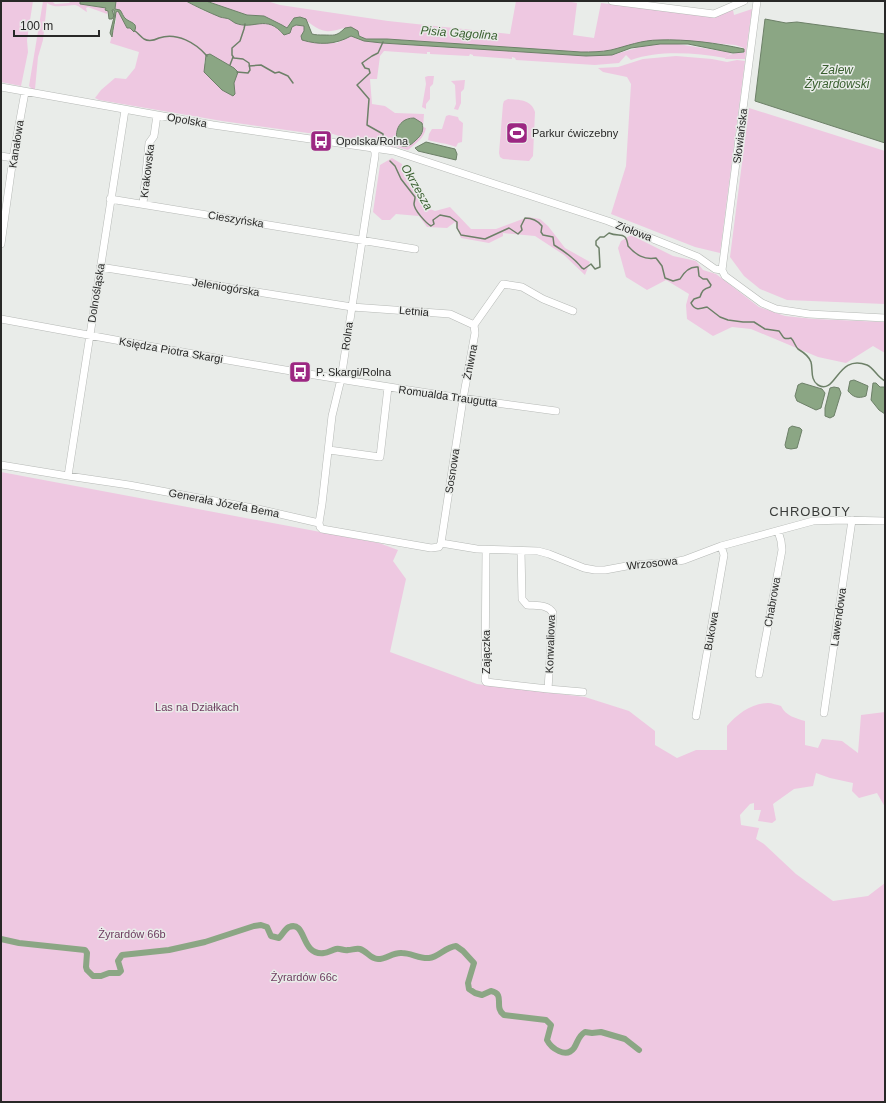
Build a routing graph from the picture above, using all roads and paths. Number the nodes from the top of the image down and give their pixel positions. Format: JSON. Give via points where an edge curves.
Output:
{"nodes":[{"id":1,"x":612,"y":1,"type":"edge"},
{"id":2,"x":744,"y":1,"type":"edge"},
{"id":3,"x":757,"y":1,"type":"edge"},
{"id":4,"x":1,"y":87,"type":"edge"},
{"id":5,"x":25,"y":92,"type":"junction"},
{"id":6,"x":125,"y":110,"type":"junction"},
{"id":7,"x":157,"y":115,"type":"junction"},
{"id":8,"x":377,"y":148,"type":"junction"},
{"id":9,"x":1,"y":156,"type":"edge"},
{"id":10,"x":13,"y":158,"type":"junction"},
{"id":11,"x":110,"y":199,"type":"junction"},
{"id":12,"x":143,"y":204,"type":"junction"},
{"id":13,"x":362,"y":239,"type":"junction"},
{"id":14,"x":1,"y":244,"type":"edge"},
{"id":15,"x":415,"y":248,"type":"dead end"},
{"id":16,"x":100,"y":267,"type":"junction"},
{"id":17,"x":722,"y":270,"type":"junction"},
{"id":18,"x":352,"y":307,"type":"junction"},
{"id":19,"x":573,"y":311,"type":"dead end"},
{"id":20,"x":885,"y":318,"type":"edge"},
{"id":21,"x":1,"y":319,"type":"edge"},
{"id":22,"x":474,"y":325,"type":"junction"},
{"id":23,"x":90,"y":336,"type":"junction"},
{"id":24,"x":341,"y":379,"type":"junction"},
{"id":25,"x":388,"y":387,"type":"junction"},
{"id":26,"x":463,"y":399,"type":"junction"},
{"id":27,"x":556,"y":411,"type":"dead end"},
{"id":28,"x":329,"y":450,"type":"junction"},
{"id":29,"x":1,"y":465,"type":"edge"},
{"id":30,"x":68,"y":476,"type":"junction"},
{"id":31,"x":852,"y":520,"type":"junction"},
{"id":32,"x":885,"y":521,"type":"edge"},
{"id":33,"x":319,"y":523,"type":"junction"},
{"id":34,"x":778,"y":531,"type":"junction"},
{"id":35,"x":441,"y":543,"type":"junction"},
{"id":36,"x":721,"y":546,"type":"junction"},
{"id":37,"x":486,"y":550,"type":"junction"},
{"id":38,"x":521,"y":550,"type":"junction"},
{"id":39,"x":759,"y":674,"type":"dead end"},
{"id":40,"x":548,"y":689,"type":"junction"},
{"id":41,"x":583,"y":692,"type":"dead end"},
{"id":42,"x":824,"y":713,"type":"dead end"},
{"id":43,"x":696,"y":716,"type":"dead end"}],
"edges":[{"from":1,"to":2,"type":"street","via":[[714,14]]},
{"from":3,"to":17,"type":"street","name":"Słowiańska"},
{"from":4,"to":5,"type":"street","name":"Opolska"},
{"from":5,"to":6,"type":"street","name":"Opolska"},
{"from":5,"to":10,"type":"street","name":"Kanałowa"},
{"from":6,"to":7,"type":"street","name":"Opolska"},
{"from":6,"to":11,"type":"street","name":"Dolnośląska"},
{"from":7,"to":8,"type":"street","name":"Opolska"},
{"from":7,"to":12,"type":"street","name":"Krakowska","via":[[154,136],[149,143]]},
{"from":8,"to":13,"type":"street","name":"Rolna"},
{"from":8,"to":17,"type":"street","name":"Ziołowa","via":[[394,151],[608,221],[698,257],[715,269]]},
{"from":9,"to":10,"type":"street"},
{"from":10,"to":14,"type":"street","name":"Kanałowa"},
{"from":11,"to":12,"type":"street","name":"Cieszyńska"},
{"from":11,"to":16,"type":"street","name":"Dolnośląska"},
{"from":12,"to":13,"type":"street","name":"Cieszyńska"},
{"from":13,"to":15,"type":"street","name":"Cieszyńska"},
{"from":13,"to":18,"type":"street","name":"Rolna"},
{"from":16,"to":18,"type":"street","name":"Jeleniogórska"},
{"from":16,"to":23,"type":"street","name":"Dolnośląska"},
{"from":17,"to":20,"type":"street","name":"Ziołowa","via":[[726,276],[762,303],[776,309],[809,314]]},
{"from":18,"to":22,"type":"street","name":"Letnia","via":[[450,314]]},
{"from":18,"to":24,"type":"street","name":"Rolna"},
{"from":19,"to":22,"type":"street","via":[[543,299],[522,286],[503,284]]},
{"from":21,"to":23,"type":"street","name":"Księdza Piotra Skargi"},
{"from":22,"to":26,"type":"street","name":"Żniwna","via":[[475,333]]},
{"from":23,"to":24,"type":"street","name":"Księdza Piotra Skargi"},
{"from":23,"to":30,"type":"street","name":"Dolnośląska"},
{"from":24,"to":25,"type":"street","name":"Romualda Traugutta"},
{"from":24,"to":28,"type":"street","name":"Rolna","via":[[332,416]]},
{"from":25,"to":26,"type":"street","name":"Romualda Traugutta"},
{"from":25,"to":28,"type":"street","via":[[380,457]]},
{"from":26,"to":27,"type":"street","name":"Romualda Traugutta"},
{"from":26,"to":35,"type":"street","name":"Sosnowa"},
{"from":28,"to":33,"type":"street","name":"Rolna"},
{"from":29,"to":30,"type":"street","name":"Generała Józefa Bema"},
{"from":30,"to":33,"type":"street","name":"Generała Józefa Bema","via":[[258,509]]},
{"from":31,"to":32,"type":"street","name":"Wrzosowa"},
{"from":31,"to":34,"type":"street","name":"Wrzosowa","via":[[813,521]]},
{"from":31,"to":42,"type":"street","name":"Lawendowa"},
{"from":33,"to":35,"type":"street","name":"Generała Józefa Bema","via":[[322,529],[431,548],[438,547]]},
{"from":34,"to":36,"type":"street","name":"Wrzosowa"},
{"from":34,"to":39,"type":"street","name":"Chabrowa","via":[[782,550]]},
{"from":35,"to":37,"type":"street","name":"Wrzosowa"},
{"from":36,"to":38,"type":"street","name":"Wrzosowa","via":[[684,560],[605,570],[584,568],[549,554]]},
{"from":36,"to":43,"type":"street","name":"Bukowa","via":[[724,555]]},
{"from":37,"to":38,"type":"street","name":"Wrzosowa"},
{"from":37,"to":40,"type":"street","name":"Zajączka","via":[[486,682]]},
{"from":38,"to":40,"type":"street","name":"Konwaliowa","via":[[522,599],[527,605],[547,607],[553,613]]},
{"from":40,"to":41,"type":"street","name":"Zajączka"}]}
